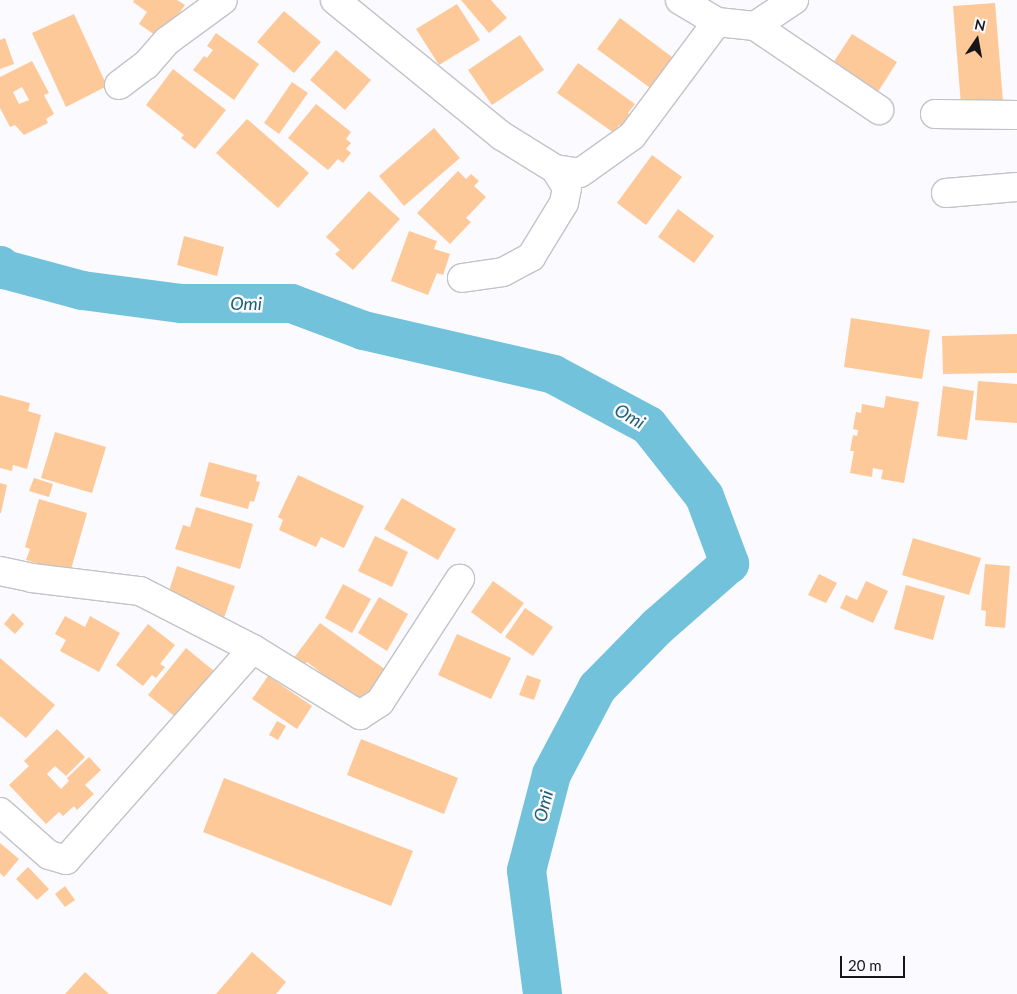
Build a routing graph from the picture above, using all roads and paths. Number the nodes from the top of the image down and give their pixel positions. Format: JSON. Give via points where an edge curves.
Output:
{"nodes":[{"id":1,"x":223,"y":0,"type":"edge"},
{"id":2,"x":335,"y":0,"type":"edge"},
{"id":3,"x":680,"y":0,"type":"edge"},
{"id":4,"x":794,"y":0,"type":"edge"},
{"id":5,"x":717,"y":22,"type":"junction"},
{"id":6,"x":755,"y":26,"type":"junction"},
{"id":7,"x":119,"y":85,"type":"dead end"},
{"id":8,"x":879,"y":110,"type":"dead end"},
{"id":9,"x":935,"y":114,"type":"dead end"},
{"id":10,"x":1017,"y":115,"type":"edge"},
{"id":11,"x":555,"y":169,"type":"junction"},
{"id":12,"x":1017,"y":187,"type":"edge"},
{"id":13,"x":946,"y":194,"type":"dead end"},
{"id":14,"x":462,"y":278,"type":"dead end"},
{"id":15,"x":4,"y":577,"type":"edge"},
{"id":16,"x":460,"y":579,"type":"dead end"},
{"id":17,"x":253,"y":649,"type":"junction"},
{"id":18,"x":0,"y":812,"type":"edge"}],
"edges":[{"from":1,"to":7,"type":"street","via":[[168,41],[146,65]]},
{"from":2,"to":11,"type":"street","via":[[502,136]]},
{"from":3,"to":5,"type":"street"},
{"from":4,"to":6,"type":"street"},
{"from":5,"to":6,"type":"street"},
{"from":5,"to":11,"type":"street","via":[[632,136],[580,173]]},
{"from":6,"to":8,"type":"street"},
{"from":9,"to":10,"type":"street"},
{"from":11,"to":14,"type":"street","via":[[567,188],[564,203],[531,257],[503,272]]},
{"from":12,"to":13,"type":"street"},
{"from":15,"to":17,"type":"street","via":[[140,591]]},
{"from":16,"to":17,"type":"street","via":[[380,702],[360,715]]},
{"from":17,"to":18,"type":"street","via":[[66,860],[49,855]]}]}
